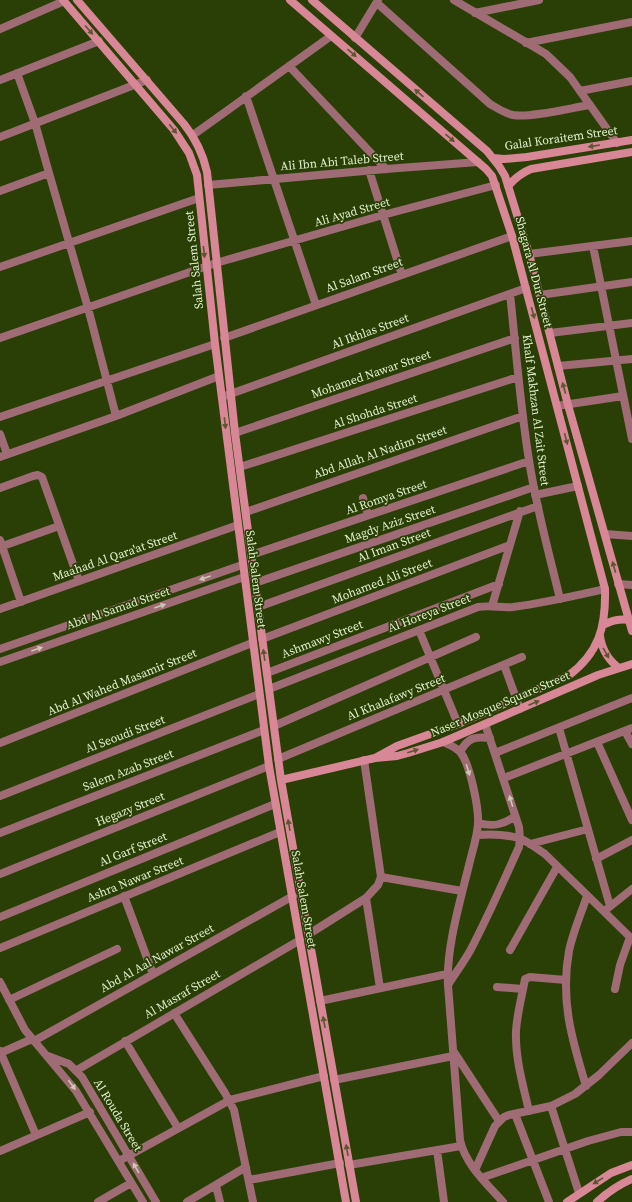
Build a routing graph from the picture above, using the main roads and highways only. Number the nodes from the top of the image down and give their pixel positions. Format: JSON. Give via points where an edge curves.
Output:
{"nodes":[{"id":1,"x":77,"y":0,"type":"edge"},
{"id":2,"x":290,"y":0,"type":"edge"},
{"id":3,"x":312,"y":0,"type":"edge"},
{"id":4,"x":64,"y":1,"type":"edge"},
{"id":5,"x":331,"y":17,"type":"junction"},
{"id":6,"x":321,"y":27,"type":"junction"},
{"id":7,"x":161,"y":95,"type":"junction"},
{"id":8,"x":152,"y":104,"type":"junction"},
{"id":9,"x":632,"y":140,"type":"edge"},
{"id":10,"x":631,"y":153,"type":"edge"},
{"id":11,"x":538,"y":155,"type":"junction"},
{"id":12,"x":493,"y":158,"type":"junction"},
{"id":13,"x":540,"y":168,"type":"junction"},
{"id":14,"x":508,"y":186,"type":"junction"},
{"id":15,"x":630,"y":621,"type":"edge"},
{"id":16,"x":603,"y":626,"type":"junction"},
{"id":17,"x":632,"y":631,"type":"edge"},
{"id":18,"x":600,"y":635,"type":"junction"},
{"id":19,"x":632,"y":658,"type":"edge"},
{"id":20,"x":625,"y":666,"type":"edge"},
{"id":21,"x":375,"y":758,"type":"junction"},
{"id":22,"x":281,"y":780,"type":"junction"},
{"id":23,"x":632,"y":1165,"type":"edge"},
{"id":24,"x":632,"y":1179,"type":"edge"},
{"id":25,"x":346,"y":1202,"type":"edge"},
{"id":26,"x":356,"y":1202,"type":"edge"},
{"id":27,"x":567,"y":1202,"type":"edge"},
{"id":28,"x":596,"y":1202,"type":"edge"}],
"edges":[{"from":1,"to":7,"type":"main road","name":"Salah Salem Street"},
{"from":2,"to":6,"type":"main road","name":"Shagara Al Dur Street"},
{"from":3,"to":5,"type":"main road","name":"Shagara Al Dur Street"},
{"from":4,"to":8,"type":"main road","name":"Salah Salem Street","one_way":true},
{"from":5,"to":6,"type":"main road"},
{"from":12,"to":5,"type":"main road","name":"Shagara Al Dur Street","one_way":true},
{"from":6,"to":16,"type":"main road","name":"Shagara Al Dur Street","one_way":true,"via":[[478,162],[489,172],[496,185],[558,406],[605,589]]},
{"from":7,"to":8,"type":"main road","via":[[154,97]]},
{"from":22,"to":7,"type":"main road","name":"Salah Salem Street","one_way":true,"via":[[235,433],[204,159],[193,135]]},
{"from":8,"to":25,"type":"main road","name":"Salah Salem Street","one_way":true,"via":[[189,153],[196,175],[242,565],[269,766]]},
{"from":9,"to":11,"type":"main road","name":"Galal Koraitem Street","one_way":true},
{"from":10,"to":13,"type":"main road","name":"Galal Koraitem Street"},
{"from":11,"to":12,"type":"main road","name":"Galal Koraitem Street"},
{"from":11,"to":13,"type":"main road"},
{"from":12,"to":14,"type":"main road","name":"Shagara Al Dur Street","via":[[505,176]]},
{"from":13,"to":14,"type":"main road","name":"Galal Koraitem Street","via":[[522,173]]},
{"from":15,"to":14,"type":"main road","name":"Shagara Al Dur Street","one_way":true},
{"from":15,"to":16,"type":"main road","via":[[615,620]]},
{"from":15,"to":17,"type":"main road","name":"Shagara Al Dur Street"},
{"from":16,"to":18,"type":"main road","name":"Shagara Al Dur Street"},
{"from":18,"to":20,"type":"main road","one_way":true,"via":[[609,659]]},
{"from":18,"to":21,"type":"main road","name":"Naser Mosque Square Street","via":[[588,658],[568,676],[458,724],[397,746]]},
{"from":19,"to":20,"type":"main road"},
{"from":21,"to":20,"type":"main road","name":"Naser Mosque Square Street","one_way":true,"via":[[397,756],[443,742],[598,675]]},
{"from":21,"to":22,"type":"main road","name":"Naser Mosque Square Street"},
{"from":26,"to":22,"type":"main road","name":"Salah Salem Street","one_way":true},
{"from":23,"to":27,"type":"main road","one_way":true,"via":[[611,1173]]},
{"from":24,"to":28,"type":"main road"}]}
